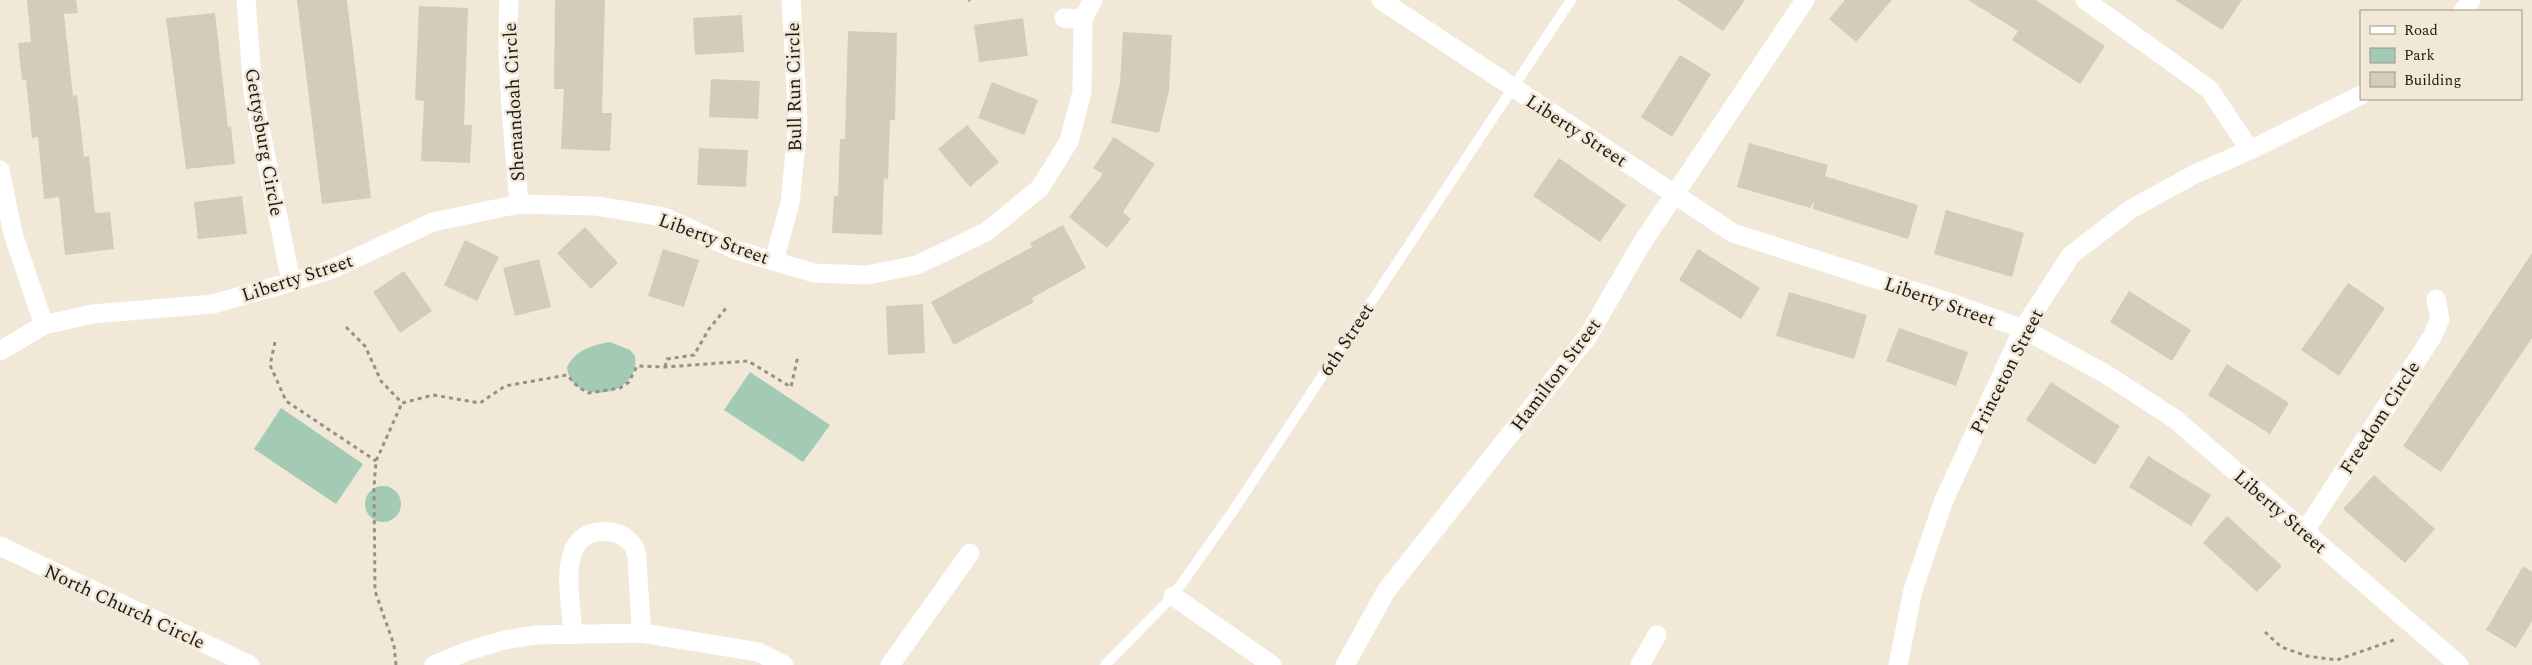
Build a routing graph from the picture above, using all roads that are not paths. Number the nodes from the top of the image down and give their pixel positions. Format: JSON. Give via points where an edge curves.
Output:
{"nodes":[{"id":1,"x":246,"y":0,"type":"edge"},
{"id":2,"x":509,"y":0,"type":"edge"},
{"id":3,"x":791,"y":0,"type":"edge"},
{"id":4,"x":1093,"y":0,"type":"edge"},
{"id":5,"x":1381,"y":0,"type":"edge"},
{"id":6,"x":1571,"y":0,"type":"edge"},
{"id":7,"x":1805,"y":0,"type":"edge"},
{"id":8,"x":2085,"y":0,"type":"edge"},
{"id":9,"x":1064,"y":18,"type":"dead end"},
{"id":10,"x":1083,"y":19,"type":"junction"},
{"id":11,"x":1513,"y":87,"type":"junction"},
{"id":12,"x":2360,"y":95,"type":"edge"},
{"id":13,"x":2250,"y":150,"type":"junction"},
{"id":14,"x":0,"y":170,"type":"edge"},
{"id":15,"x":1675,"y":194,"type":"junction"},
{"id":16,"x":519,"y":204,"type":"junction"},
{"id":17,"x":774,"y":261,"type":"junction"},
{"id":18,"x":291,"y":282,"type":"junction"},
{"id":19,"x":2436,"y":299,"type":"dead end"},
{"id":20,"x":44,"y":325,"type":"junction"},
{"id":21,"x":2022,"y":329,"type":"junction"},
{"id":22,"x":0,"y":350,"type":"edge"},
{"id":23,"x":2305,"y":531,"type":"junction"},
{"id":24,"x":0,"y":546,"type":"edge"},
{"id":25,"x":970,"y":553,"type":"dead end"},
{"id":26,"x":1173,"y":596,"type":"junction"},
{"id":27,"x":642,"y":632,"type":"junction"},
{"id":28,"x":573,"y":634,"type":"junction"},
{"id":29,"x":1657,"y":635,"type":"dead end"},
{"id":30,"x":250,"y":665,"type":"edge"},
{"id":31,"x":434,"y":665,"type":"edge"},
{"id":32,"x":784,"y":665,"type":"edge"},
{"id":33,"x":890,"y":665,"type":"edge"},
{"id":34,"x":1105,"y":665,"type":"edge"},
{"id":35,"x":1272,"y":665,"type":"edge"},
{"id":36,"x":1345,"y":665,"type":"edge"},
{"id":37,"x":1640,"y":665,"type":"edge"},
{"id":38,"x":1898,"y":665,"type":"edge"},
{"id":39,"x":2459,"y":665,"type":"edge"}],
"edges":[{"from":1,"to":18,"type":"street","name":"Gettysburg Circle","via":[[253,92]]},
{"from":2,"to":16,"type":"street","name":"Shenandoah Circle","via":[[507,22]]},
{"from":3,"to":17,"type":"street","name":"Bull Run Circle","via":[[798,123],[790,203]]},
{"from":4,"to":10,"type":"street","name":"Liberty Street"},
{"from":5,"to":11,"type":"street","name":"Liberty Street"},
{"from":6,"to":11,"type":"lane","name":"6th Street"},
{"from":7,"to":15,"type":"street","name":"Hamilton Street"},
{"from":8,"to":13,"type":"street","via":[[2209,89]]},
{"from":9,"to":10,"type":"street"},
{"from":10,"to":17,"type":"street","name":"Liberty Street","via":[[1082,92],[1069,140],[1040,188],[986,232],[917,265],[867,275],[814,273]]},
{"from":11,"to":15,"type":"street","name":"Liberty Street"},
{"from":11,"to":26,"type":"lane","name":"6th Street","via":[[1235,508]]},
{"from":12,"to":13,"type":"street","name":"Princeton Street"},
{"from":13,"to":21,"type":"street","name":"Princeton Street","via":[[2195,174],[2131,209],[2071,255]]},
{"from":14,"to":20,"type":"street","via":[[13,234]]},
{"from":15,"to":21,"type":"street","name":"Liberty Street","via":[[1733,233]]},
{"from":15,"to":36,"type":"street","name":"Hamilton Street","via":[[1640,246],[1588,336],[1386,591]]},
{"from":16,"to":17,"type":"street","name":"Liberty Street","via":[[596,206],[664,218],[736,250]]},
{"from":16,"to":18,"type":"street","name":"Liberty Street","via":[[433,222],[330,270]]},
{"from":18,"to":20,"type":"street","name":"Liberty Street","via":[[213,304],[92,314]]},
{"from":19,"to":23,"type":"street","name":"Freedom Circle","via":[[2440,319],[2432,337]]},
{"from":20,"to":22,"type":"street","name":"Liberty Street"},
{"from":21,"to":23,"type":"street","name":"Liberty Street","via":[[2104,373],[2175,419]]},
{"from":21,"to":38,"type":"street","name":"Princeton Street","via":[[1944,500],[1912,590]]},
{"from":23,"to":39,"type":"street","name":"Liberty Street"},
{"from":24,"to":30,"type":"street","name":"North Church Circle"},
{"from":25,"to":33,"type":"street"},
{"from":26,"to":34,"type":"lane","name":"6th Street"},
{"from":26,"to":35,"type":"street"},
{"from":27,"to":28,"type":"street"},
{"from":27,"to":28,"type":"street","via":[[636,552],[626,538],[615,532],[594,531],[582,538],[571,554]]},
{"from":27,"to":32,"type":"street","via":[[758,652]]},
{"from":28,"to":31,"type":"street","via":[[504,640]]},
{"from":29,"to":37,"type":"street"}]}
